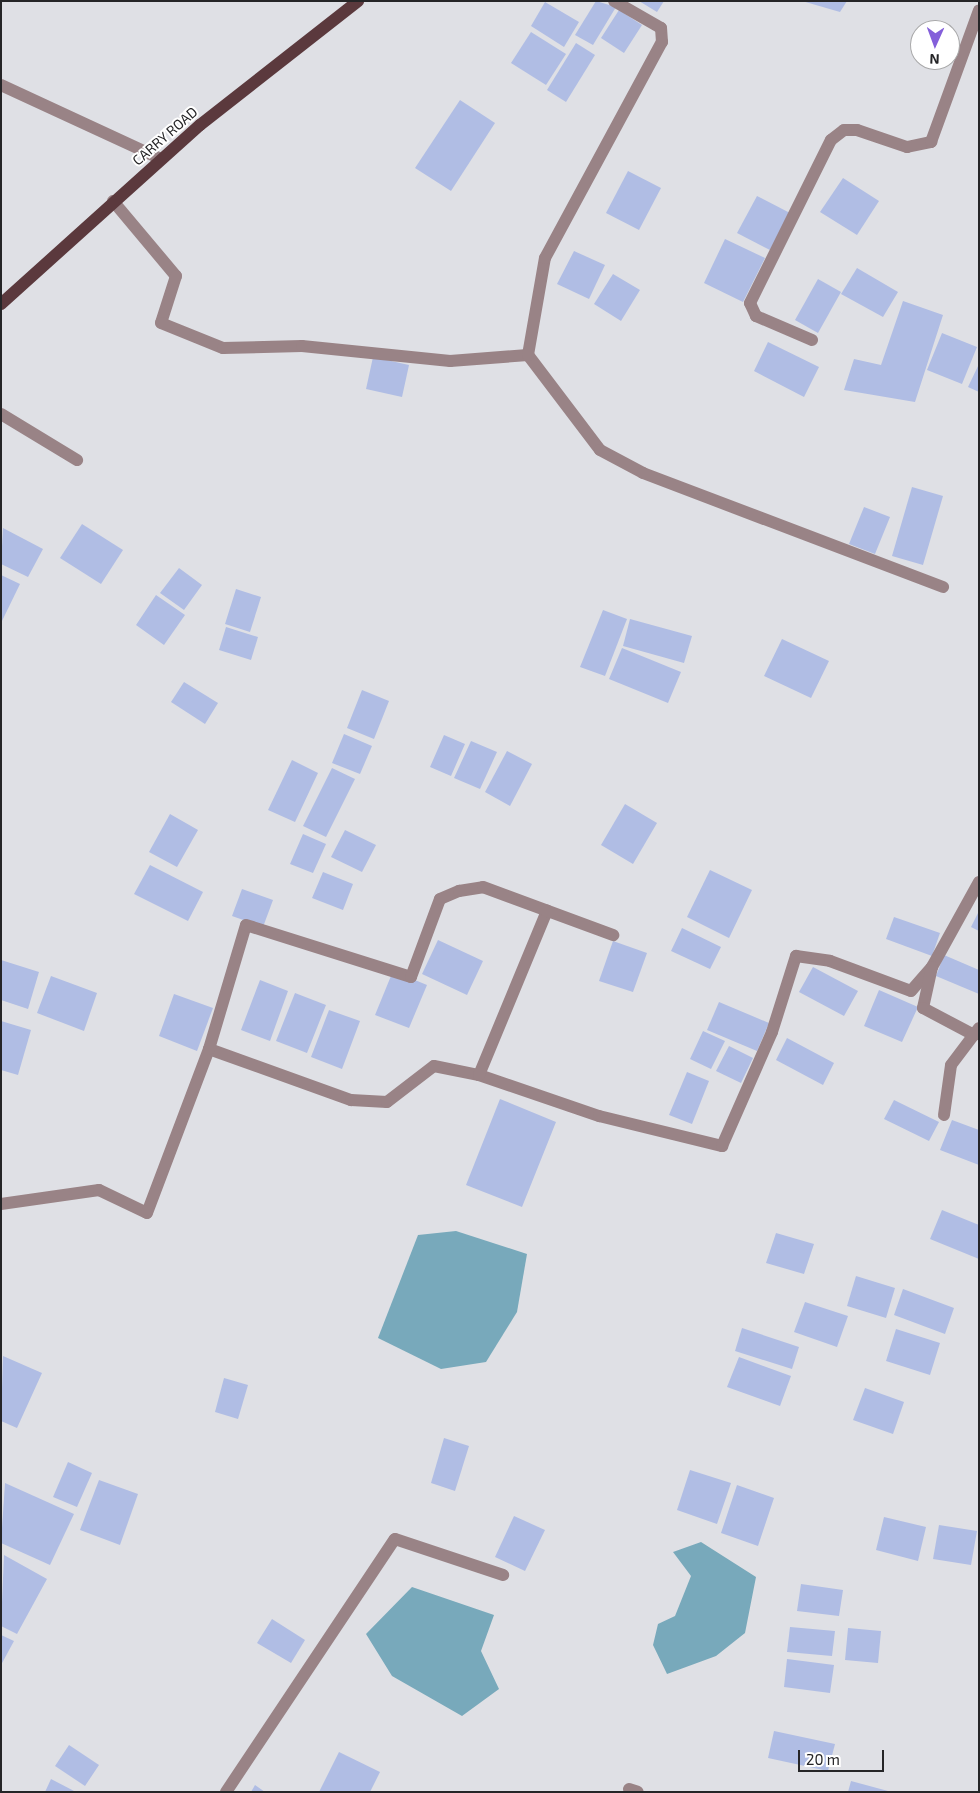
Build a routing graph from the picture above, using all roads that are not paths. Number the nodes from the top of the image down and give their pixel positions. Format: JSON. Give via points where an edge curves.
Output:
{"nodes":[{"id":1,"x":358,"y":1,"type":"edge"},
{"id":2,"x":614,"y":1,"type":"edge"},
{"id":3,"x":979,"y":10,"type":"edge"},
{"id":4,"x":1,"y":85,"type":"edge"},
{"id":5,"x":161,"y":159,"type":"junction"},
{"id":6,"x":113,"y":201,"type":"junction"},
{"id":7,"x":1,"y":304,"type":"edge"},
{"id":8,"x":812,"y":340,"type":"dead end"},
{"id":9,"x":528,"y":355,"type":"junction"},
{"id":10,"x":1,"y":414,"type":"edge"},
{"id":11,"x":77,"y":460,"type":"dead end"},
{"id":12,"x":943,"y":587,"type":"dead end"},
{"id":13,"x":979,"y":882,"type":"edge"},
{"id":14,"x":547,"y":911,"type":"junction"},
{"id":15,"x":613,"y":935,"type":"dead end"},
{"id":16,"x":932,"y":967,"type":"junction"},
{"id":17,"x":976,"y":1032,"type":"edge"},
{"id":18,"x":209,"y":1049,"type":"junction"},
{"id":19,"x":479,"y":1075,"type":"junction"},
{"id":20,"x":944,"y":1115,"type":"dead end"},
{"id":21,"x":1,"y":1204,"type":"edge"},
{"id":22,"x":502,"y":1576,"type":"dead end"},
{"id":23,"x":226,"y":1792,"type":"edge"}],
"edges":[{"from":1,"to":5,"type":"main road","name":"CARRY ROAD"},
{"from":2,"to":9,"type":"street","via":[[661,28],[662,42],[544,258]]},
{"from":3,"to":8,"type":"street","via":[[931,142],[907,148],[857,130],[844,130],[831,140],[750,303],[756,316]]},
{"from":4,"to":5,"type":"street"},
{"from":5,"to":6,"type":"main road","name":"CARRY ROAD"},
{"from":6,"to":7,"type":"main road","name":"CARRY ROAD"},
{"from":6,"to":9,"type":"street","via":[[176,276],[161,323],[223,348],[302,346],[450,361]]},
{"from":9,"to":12,"type":"street","via":[[600,450],[643,473]]},
{"from":10,"to":11,"type":"street"},
{"from":13,"to":16,"type":"street"},
{"from":14,"to":15,"type":"street"},
{"from":14,"to":18,"type":"street","via":[[483,887],[440,899],[411,977],[246,925]]},
{"from":14,"to":19,"type":"street"},
{"from":16,"to":17,"type":"street","via":[[924,1008]]},
{"from":16,"to":19,"type":"street","via":[[911,991],[830,961],[796,956],[772,1032],[722,1146],[598,1116]]},
{"from":17,"to":20,"type":"street","via":[[951,1065]]},
{"from":18,"to":19,"type":"street","via":[[351,1100],[387,1102],[434,1066]]},
{"from":18,"to":21,"type":"street","via":[[147,1212],[98,1190]]},
{"from":22,"to":23,"type":"street","via":[[395,1539]]}]}
